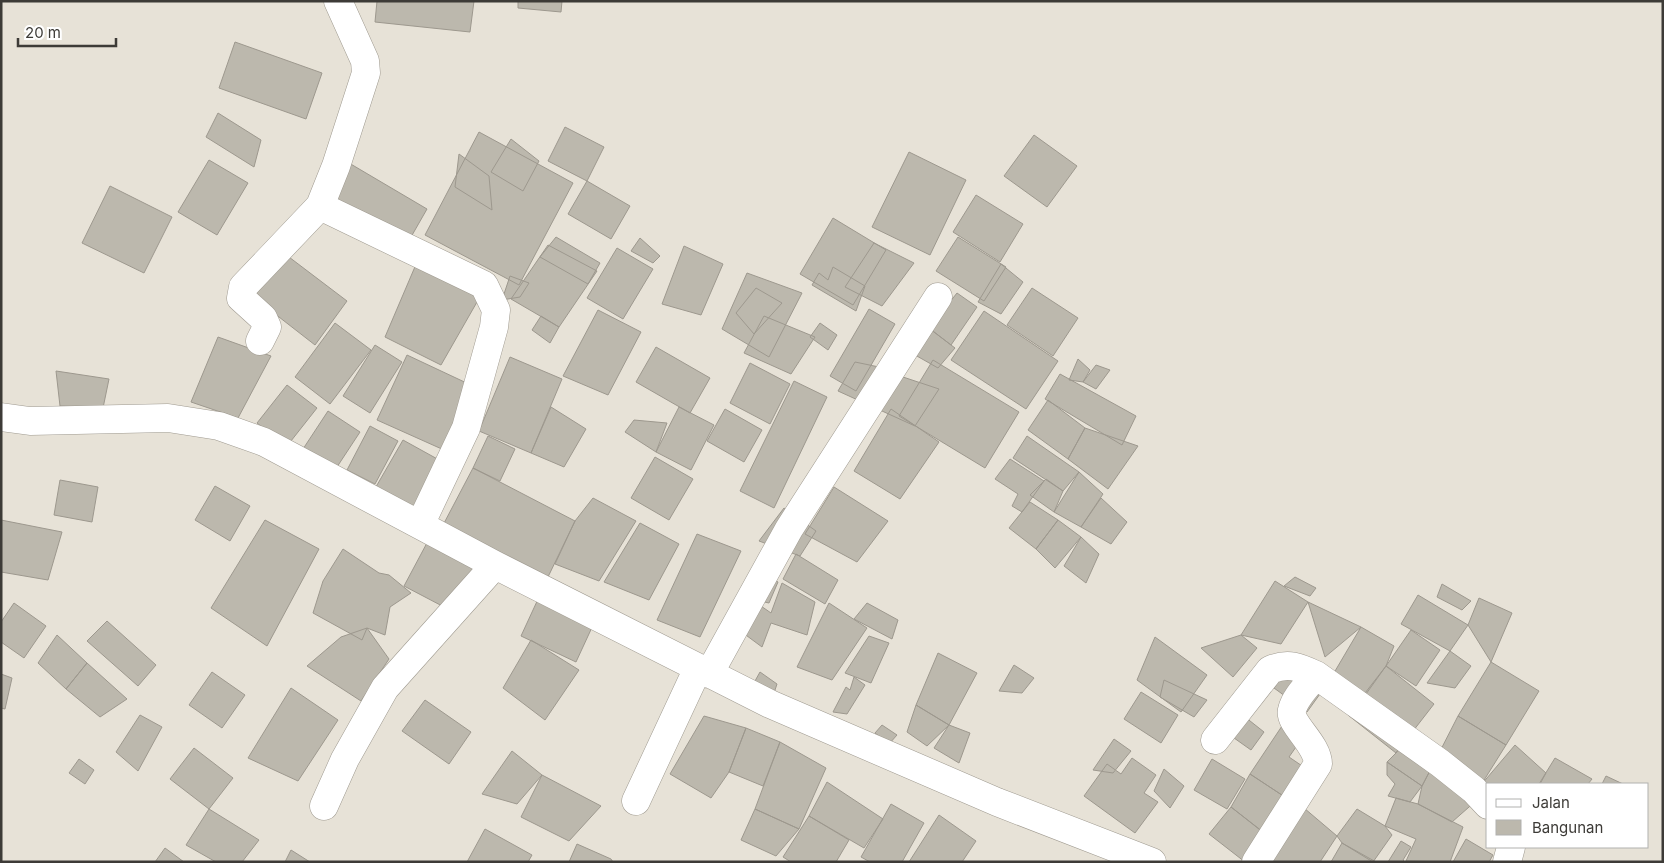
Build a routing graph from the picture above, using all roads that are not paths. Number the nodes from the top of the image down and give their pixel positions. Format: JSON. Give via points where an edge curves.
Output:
{"nodes":[{"id":1,"x":338,"y":1,"type":"edge"},
{"id":2,"x":320,"y":206,"type":"junction"},
{"id":3,"x":938,"y":297,"type":"dead end"},
{"id":4,"x":260,"y":341,"type":"dead end"},
{"id":5,"x":1,"y":417,"type":"edge"},
{"id":6,"x":420,"y":525,"type":"junction"},
{"id":7,"x":495,"y":565,"type":"junction"},
{"id":8,"x":704,"y":671,"type":"junction"},
{"id":9,"x":1316,"y":675,"type":"junction"},
{"id":10,"x":1215,"y":740,"type":"dead end"},
{"id":11,"x":636,"y":801,"type":"dead end"},
{"id":12,"x":1486,"y":803,"type":"edge"},
{"id":13,"x":324,"y":806,"type":"dead end"},
{"id":14,"x":1511,"y":848,"type":"edge"},
{"id":15,"x":1152,"y":862,"type":"edge"},
{"id":16,"x":1256,"y":862,"type":"edge"},
{"id":17,"x":1507,"y":862,"type":"edge"}],
"edges":[{"from":1,"to":2,"type":"street","via":[[365,61],[366,74]]},
{"from":2,"to":4,"type":"street","via":[[243,287],[240,298],[267,326]]},
{"from":2,"to":6,"type":"street","via":[[484,285],[496,310],[466,428]]},
{"from":3,"to":8,"type":"street","via":[[789,529]]},
{"from":5,"to":6,"type":"street","via":[[30,421],[168,418],[219,426],[264,442]]},
{"from":6,"to":7,"type":"street"},
{"from":7,"to":8,"type":"street"},
{"from":7,"to":13,"type":"street","via":[[385,688],[345,759]]},
{"from":8,"to":11,"type":"street"},
{"from":8,"to":15,"type":"street","via":[[770,704],[997,802]]},
{"from":9,"to":10,"type":"street","via":[[1282,664],[1270,670]]},
{"from":9,"to":12,"type":"street","via":[[1440,763]]},
{"from":9,"to":16,"type":"street","via":[[1291,712],[1311,742],[1318,764]]},
{"from":14,"to":17,"type":"street"}]}
